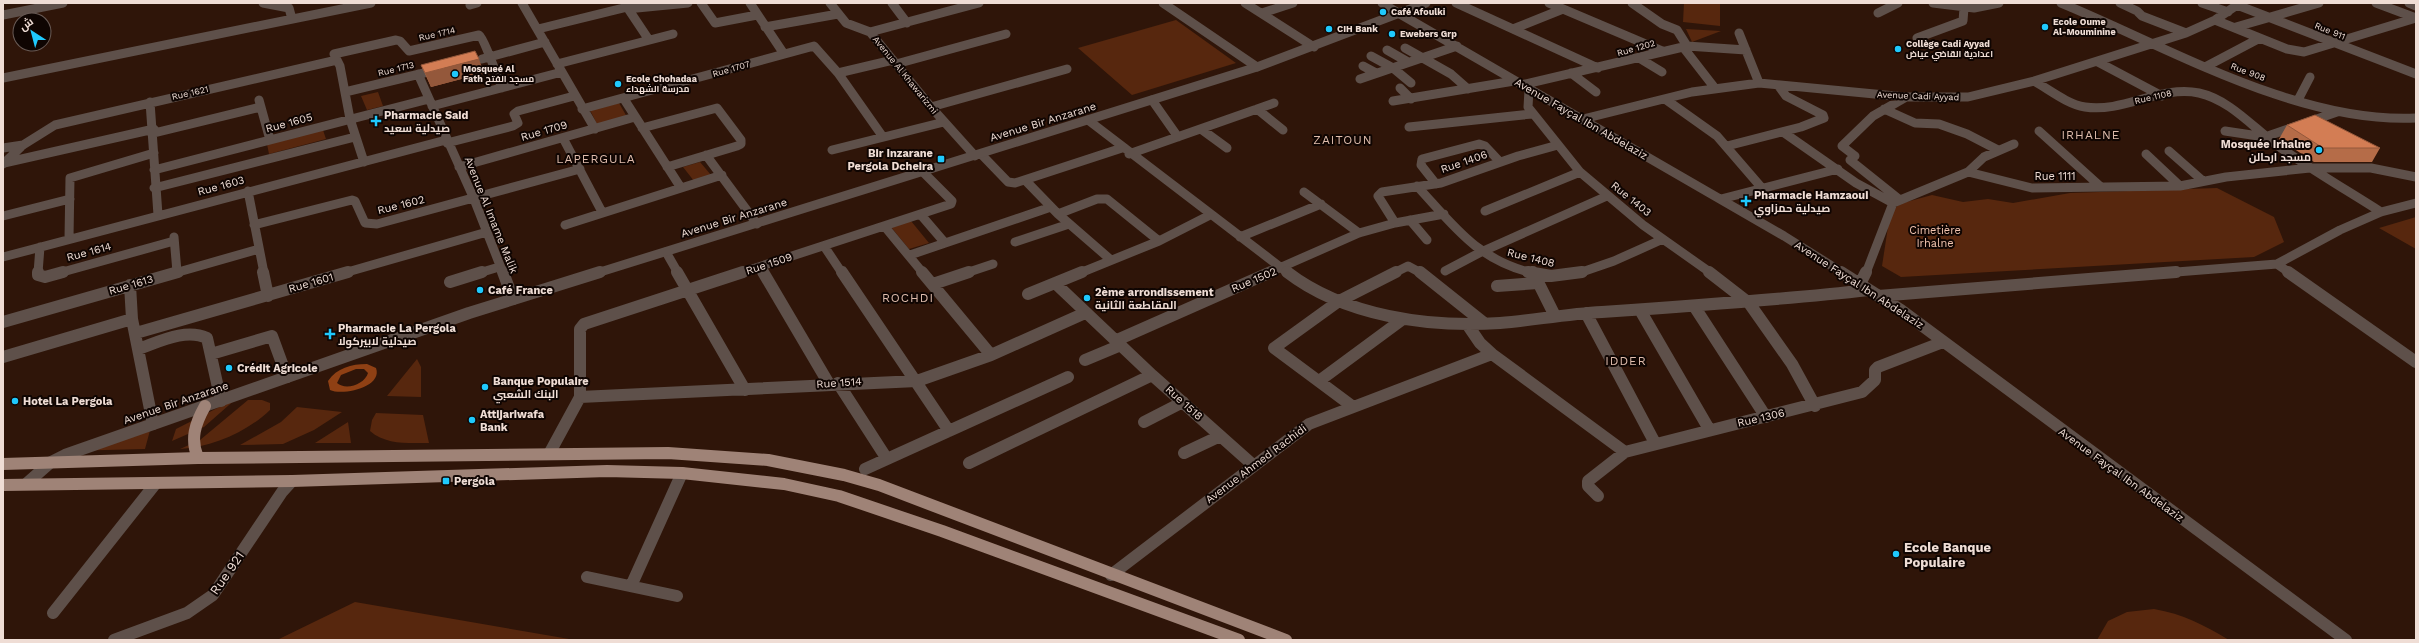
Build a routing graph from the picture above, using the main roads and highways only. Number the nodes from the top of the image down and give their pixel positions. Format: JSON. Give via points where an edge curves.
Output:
{"nodes":[{"id":1,"x":205,"y":406,"type":"road end"},
{"id":2,"x":198,"y":458,"type":"junction"},
{"id":3,"x":3,"y":464,"type":"edge"},
{"id":4,"x":5,"y":487,"type":"edge"},
{"id":5,"x":1239,"y":640,"type":"edge"},
{"id":6,"x":1286,"y":640,"type":"edge"}],
"edges":[{"from":1,"to":2,"type":"main road","via":[[194,425],[192,438]]},
{"from":2,"to":3,"type":"main road"},
{"from":2,"to":6,"type":"main road","via":[[668,453],[768,460],[844,475],[936,506]]},
{"from":4,"to":5,"type":"main road","via":[[26,484],[292,481],[607,471],[682,473],[784,484],[839,496],[942,530]]}]}
